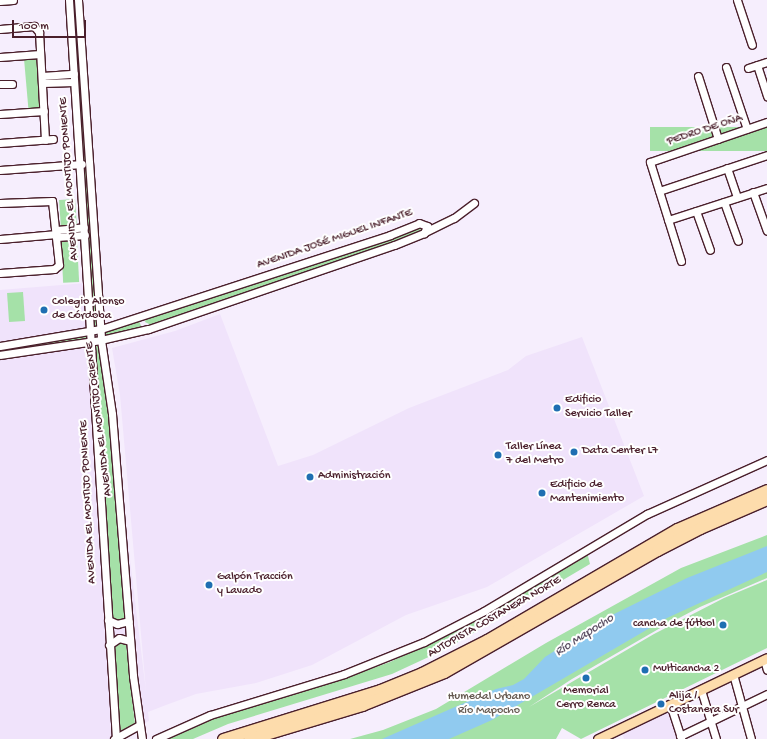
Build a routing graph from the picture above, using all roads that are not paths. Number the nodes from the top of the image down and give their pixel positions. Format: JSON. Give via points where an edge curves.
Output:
{"nodes":[{"id":1,"x":14,"y":0,"type":"edge"},
{"id":2,"x":69,"y":0,"type":"edge"},
{"id":3,"x":78,"y":0,"type":"edge"},
{"id":4,"x":737,"y":0,"type":"edge"},
{"id":5,"x":0,"y":1,"type":"edge"},
{"id":6,"x":0,"y":29,"type":"edge"},
{"id":7,"x":752,"y":45,"type":"dead end"},
{"id":8,"x":40,"y":54,"type":"junction"},
{"id":9,"x":0,"y":57,"type":"edge"},
{"id":10,"x":767,"y":62,"type":"edge"},
{"id":11,"x":757,"y":65,"type":"junction"},
{"id":12,"x":726,"y":67,"type":"dead end"},
{"id":13,"x":748,"y":68,"type":"dead end"},
{"id":14,"x":74,"y":74,"type":"junction"},
{"id":15,"x":698,"y":76,"type":"dead end"},
{"id":16,"x":43,"y":80,"type":"junction"},
{"id":17,"x":74,"y":82,"type":"junction"},
{"id":18,"x":0,"y":84,"type":"edge"},
{"id":19,"x":12,"y":84,"type":"dead end"},
{"id":20,"x":767,"y":96,"type":"edge"},
{"id":21,"x":44,"y":111,"type":"junction"},
{"id":22,"x":0,"y":114,"type":"edge"},
{"id":23,"x":767,"y":122,"type":"edge"},
{"id":24,"x":746,"y":129,"type":"junction"},
{"id":25,"x":53,"y":139,"type":"dead end"},
{"id":26,"x":718,"y":139,"type":"junction"},
{"id":27,"x":45,"y":140,"type":"junction"},
{"id":28,"x":0,"y":143,"type":"edge"},
{"id":29,"x":767,"y":155,"type":"edge"},
{"id":30,"x":79,"y":164,"type":"junction"},
{"id":31,"x":89,"y":164,"type":"junction"},
{"id":32,"x":727,"y":168,"type":"junction"},
{"id":33,"x":0,"y":170,"type":"edge"},
{"id":34,"x":767,"y":188,"type":"edge"},
{"id":35,"x":659,"y":191,"type":"junction"},
{"id":36,"x":753,"y":192,"type":"junction"},
{"id":37,"x":737,"y":197,"type":"junction"},
{"id":38,"x":724,"y":202,"type":"junction"},
{"id":39,"x":0,"y":203,"type":"edge"},
{"id":40,"x":474,"y":203,"type":"dead end"},
{"id":41,"x":696,"y":211,"type":"junction"},
{"id":42,"x":668,"y":220,"type":"junction"},
{"id":43,"x":84,"y":227,"type":"junction"},
{"id":44,"x":767,"y":231,"type":"edge"},
{"id":45,"x":425,"y":232,"type":"junction"},
{"id":46,"x":57,"y":234,"type":"junction"},
{"id":47,"x":85,"y":235,"type":"junction"},
{"id":48,"x":0,"y":239,"type":"edge"},
{"id":49,"x":738,"y":241,"type":"dead end"},
{"id":50,"x":710,"y":250,"type":"dead end"},
{"id":51,"x":681,"y":261,"type":"dead end"},
{"id":52,"x":0,"y":273,"type":"edge"},
{"id":53,"x":144,"y":315,"type":"junction"},
{"id":54,"x":100,"y":329,"type":"junction"},
{"id":55,"x":148,"y":329,"type":"junction"},
{"id":56,"x":91,"y":332,"type":"junction"},
{"id":57,"x":101,"y":340,"type":"junction"},
{"id":58,"x":92,"y":341,"type":"junction"},
{"id":59,"x":0,"y":346,"type":"edge"},
{"id":60,"x":0,"y":356,"type":"edge"},
{"id":61,"x":767,"y":460,"type":"edge"},
{"id":62,"x":767,"y":490,"type":"edge"},
{"id":63,"x":767,"y":499,"type":"edge"},
{"id":64,"x":108,"y":620,"type":"junction"},
{"id":65,"x":129,"y":620,"type":"junction"},
{"id":66,"x":130,"y":641,"type":"junction"},
{"id":67,"x":110,"y":645,"type":"junction"},
{"id":68,"x":766,"y":658,"type":"edge"},
{"id":69,"x":767,"y":670,"type":"edge"},
{"id":70,"x":733,"y":674,"type":"junction"},
{"id":71,"x":700,"y":690,"type":"junction"},
{"id":72,"x":767,"y":694,"type":"edge"},
{"id":73,"x":670,"y":704,"type":"junction"},
{"id":74,"x":741,"y":706,"type":"junction"},
{"id":75,"x":710,"y":721,"type":"junction"},
{"id":76,"x":139,"y":725,"type":"junction"},
{"id":77,"x":680,"y":737,"type":"edge"},
{"id":78,"x":115,"y":739,"type":"edge"},
{"id":79,"x":142,"y":739,"type":"edge"},
{"id":80,"x":156,"y":739,"type":"edge"},
{"id":81,"x":223,"y":739,"type":"edge"},
{"id":82,"x":249,"y":739,"type":"edge"},
{"id":83,"x":598,"y":739,"type":"edge"},
{"id":84,"x":716,"y":739,"type":"edge"},
{"id":85,"x":751,"y":739,"type":"edge"}],
"edges":[{"from":1,"to":5,"type":"street"},
{"from":2,"to":14,"type":"street","name":"AVENIDA EL MONTIJO PONIENTE"},
{"from":3,"to":31,"type":"street","name":"AVENIDA EL MONTIJO ORIENTE"},
{"from":4,"to":7,"type":"street"},
{"from":6,"to":8,"type":"street","via":[[37,28]]},
{"from":8,"to":9,"type":"street"},
{"from":8,"to":16,"type":"street"},
{"from":10,"to":11,"type":"street"},
{"from":11,"to":13,"type":"street"},
{"from":11,"to":20,"type":"street"},
{"from":12,"to":24,"type":"street"},
{"from":14,"to":16,"type":"street"},
{"from":14,"to":17,"type":"street","name":"AVENIDA EL MONTIJO PONIENTE"},
{"from":15,"to":26,"type":"street"},
{"from":16,"to":17,"type":"street"},
{"from":16,"to":21,"type":"street"},
{"from":17,"to":30,"type":"street","name":"AVENIDA EL MONTIJO PONIENTE"},
{"from":18,"to":19,"type":"street"},
{"from":21,"to":22,"type":"street"},
{"from":21,"to":27,"type":"street"},
{"from":23,"to":24,"type":"street","name":"PEDRO DE OÑA"},
{"from":24,"to":26,"type":"street","name":"PEDRO DE OÑA"},
{"from":25,"to":27,"type":"street"},
{"from":26,"to":35,"type":"street","name":"PEDRO DE OÑA","via":[[650,162]]},
{"from":27,"to":28,"type":"street"},
{"from":29,"to":32,"type":"street"},
{"from":30,"to":31,"type":"street"},
{"from":30,"to":33,"type":"street"},
{"from":30,"to":43,"type":"street","name":"AVENIDA EL MONTIJO PONIENTE"},
{"from":31,"to":54,"type":"street","name":"AVENIDA EL MONTIJO ORIENTE"},
{"from":32,"to":35,"type":"street"},
{"from":32,"to":37,"type":"street"},
{"from":34,"to":36,"type":"street"},
{"from":35,"to":42,"type":"street"},
{"from":36,"to":37,"type":"street"},
{"from":36,"to":44,"type":"street"},
{"from":37,"to":38,"type":"street"},
{"from":38,"to":41,"type":"street"},
{"from":38,"to":49,"type":"street"},
{"from":39,"to":46,"type":"street","via":[[51,200],[54,205]]},
{"from":40,"to":45,"type":"street","via":[[454,218]]},
{"from":41,"to":42,"type":"street"},
{"from":41,"to":50,"type":"street"},
{"from":42,"to":51,"type":"street"},
{"from":43,"to":46,"type":"street"},
{"from":43,"to":47,"type":"street","name":"AVENIDA EL MONTIJO PONIENTE"},
{"from":45,"to":53,"type":"street","name":"AVENIDA JOSÉ MIGUEL INFANTE","via":[[427,225],[419,223]]},
{"from":45,"to":55,"type":"street","name":"AVENIDA JOSÉ MIGUEL INFANTE","via":[[394,245]]},
{"from":46,"to":47,"type":"street"},
{"from":46,"to":48,"type":"street"},
{"from":46,"to":52,"type":"street","via":[[57,268]]},
{"from":47,"to":56,"type":"street","name":"AVENIDA EL MONTIJO PONIENTE"},
{"from":53,"to":54,"type":"street","name":"AVENIDA JOSÉ MIGUEL INFANTE"},
{"from":53,"to":55,"type":"street","via":[[143,323]]},
{"from":54,"to":56,"type":"street","name":"AVENIDA JOSÉ MIGUEL INFANTE"},
{"from":54,"to":57,"type":"street","name":"AVENIDA EL MONTIJO ORIENTE"},
{"from":55,"to":57,"type":"street","name":"AVENIDA JOSÉ MIGUEL INFANTE"},
{"from":56,"to":58,"type":"street","name":"AVENIDA EL MONTIJO PONIENTE"},
{"from":56,"to":59,"type":"street","name":"AVENIDA JOSÉ MIGUEL INFANTE"},
{"from":57,"to":58,"type":"street","name":"AVENIDA JOSÉ MIGUEL INFANTE"},
{"from":57,"to":65,"type":"street","name":"AVENIDA EL MONTIJO ORIENTE","via":[[112,414]]},
{"from":58,"to":60,"type":"street","name":"AVENIDA JOSÉ MIGUEL INFANTE"},
{"from":58,"to":64,"type":"street","name":"AVENIDA EL MONTIJO PONIENTE"},
{"from":61,"to":80,"type":"street","via":[[647,514],[484,610],[424,642],[344,674],[210,715]]},
{"from":62,"to":81,"type":"highway","name":"AUTOPISTA COSTANERA NORTE","via":[[664,536],[487,640],[422,673],[380,690]]},
{"from":63,"to":82,"type":"highway","name":"AUTOPISTA COSTANERA NORTE","via":[[657,550],[492,647],[425,681],[362,705]]},
{"from":64,"to":65,"type":"street","via":[[117,624]]},
{"from":64,"to":67,"type":"street","name":"AVENIDA EL MONTIJO PONIENTE"},
{"from":65,"to":66,"type":"street","name":"AVENIDA EL MONTIJO ORIENTE"},
{"from":66,"to":67,"type":"street","via":[[119,638]]},
{"from":66,"to":76,"type":"street","name":"AVENIDA EL MONTIJO ORIENTE"},
{"from":67,"to":78,"type":"street","name":"AVENIDA EL MONTIJO PONIENTE"},
{"from":68,"to":69,"type":"street"},
{"from":68,"to":70,"type":"main road"},
{"from":70,"to":71,"type":"main road"},
{"from":70,"to":74,"type":"street"},
{"from":71,"to":73,"type":"main road"},
{"from":71,"to":75,"type":"street"},
{"from":72,"to":74,"type":"street"},
{"from":73,"to":77,"type":"street"},
{"from":73,"to":83,"type":"main road"},
{"from":74,"to":75,"type":"street"},
{"from":74,"to":85,"type":"street"},
{"from":75,"to":77,"type":"street"},
{"from":75,"to":84,"type":"street"},
{"from":76,"to":78,"type":"street"},
{"from":76,"to":79,"type":"street","name":"AVENIDA EL MONTIJO ORIENTE"}]}
